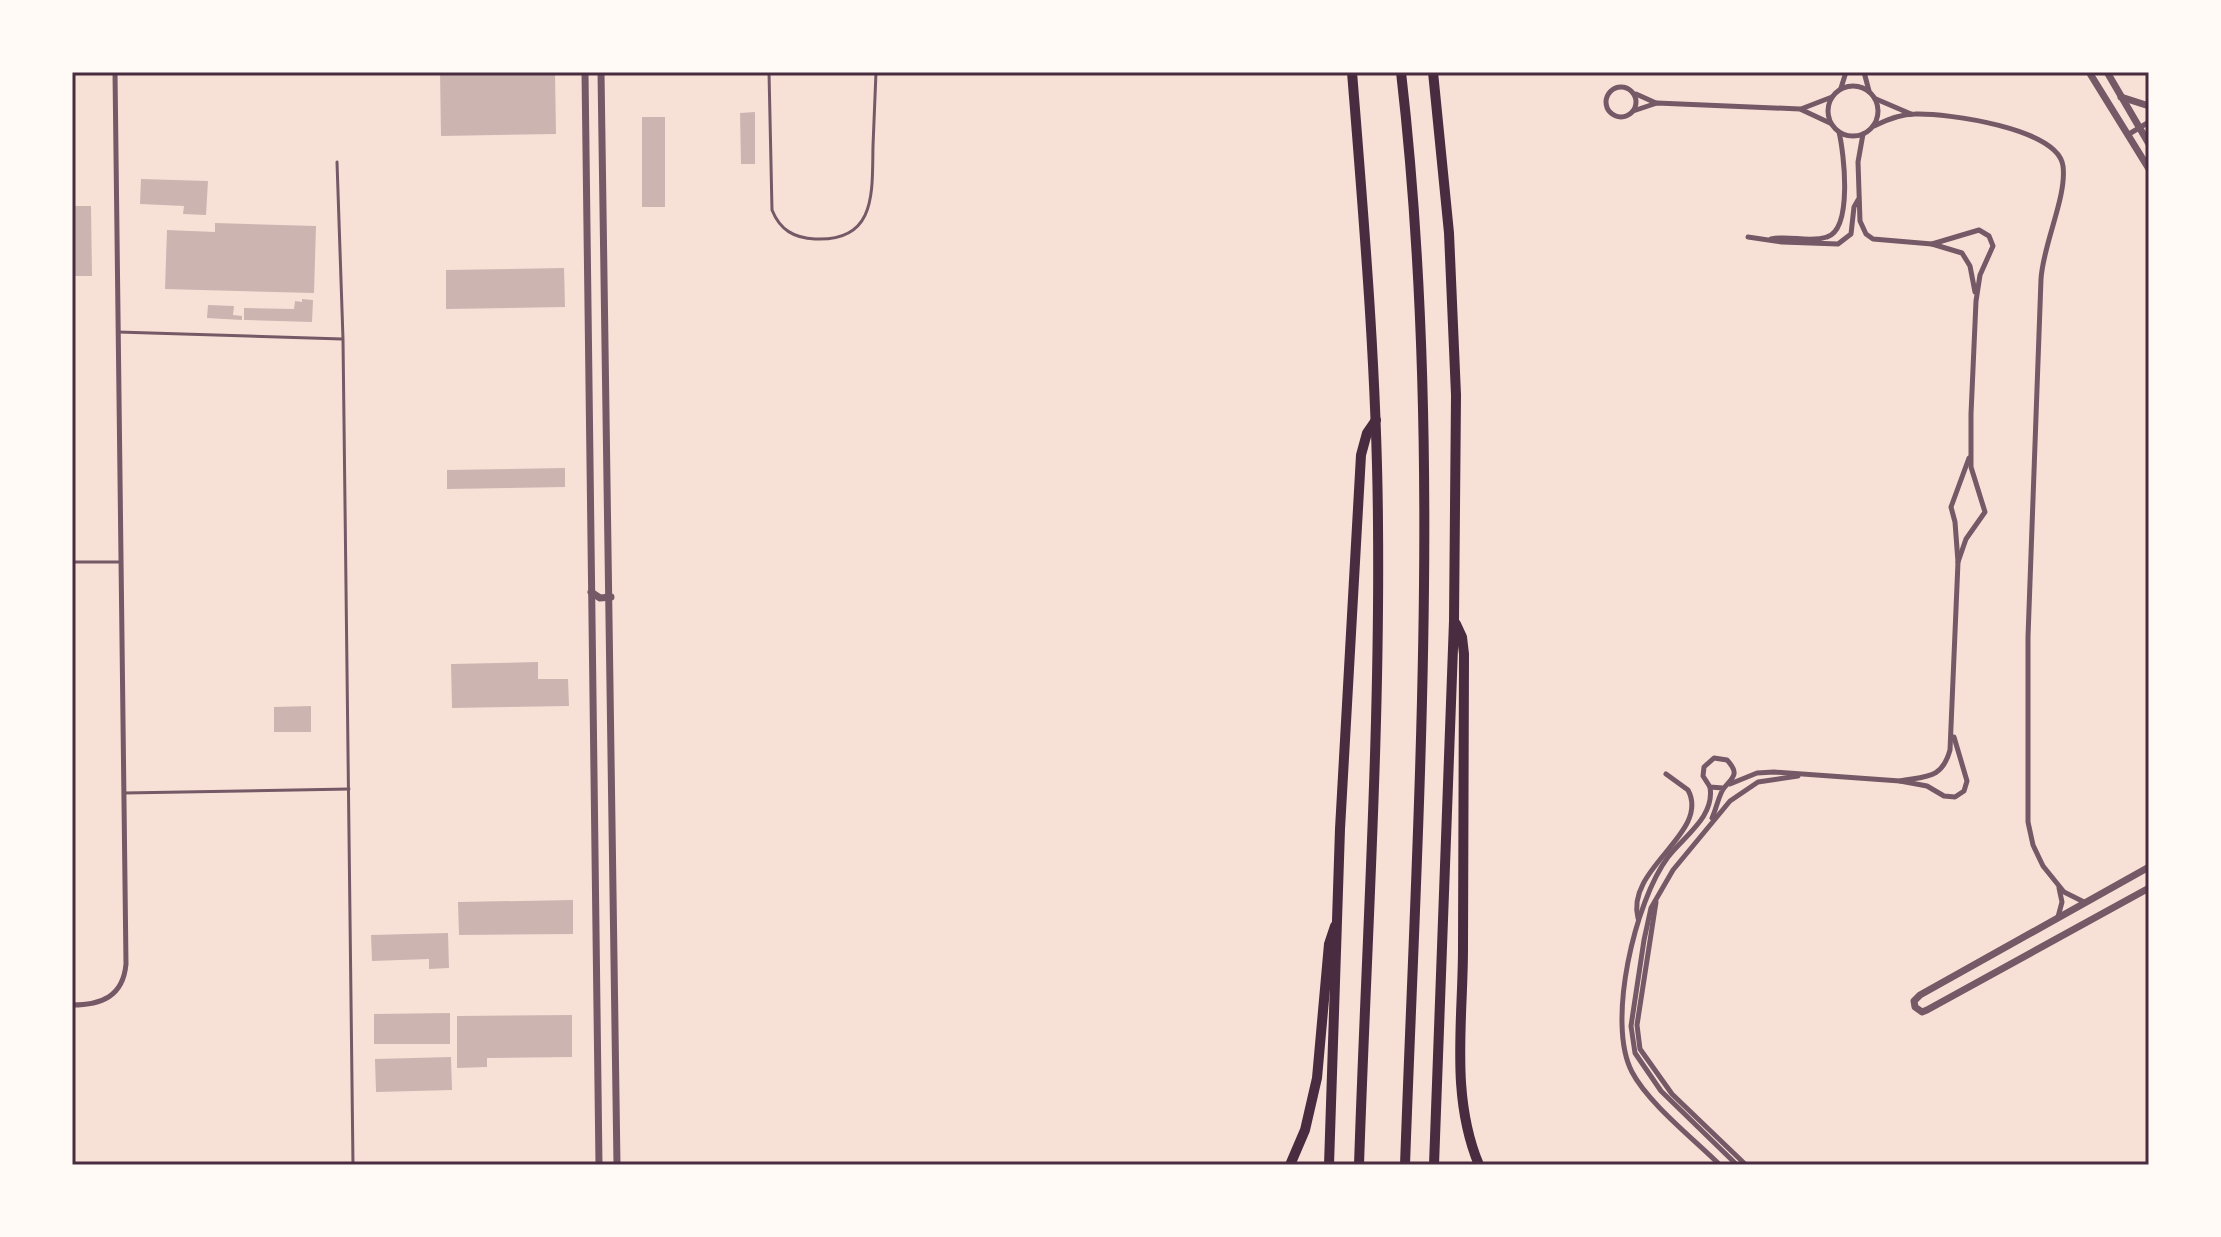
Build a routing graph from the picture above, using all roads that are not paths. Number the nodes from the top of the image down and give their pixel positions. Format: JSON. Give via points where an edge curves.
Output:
{"nodes":[{"id":1,"x":115,"y":72,"type":"edge"},
{"id":2,"x":585,"y":72,"type":"edge"},
{"id":3,"x":601,"y":72,"type":"edge"},
{"id":4,"x":769,"y":72,"type":"edge"},
{"id":5,"x":876,"y":72,"type":"edge"},
{"id":6,"x":1352,"y":72,"type":"edge"},
{"id":7,"x":1401,"y":72,"type":"edge"},
{"id":8,"x":1433,"y":72,"type":"edge"},
{"id":9,"x":1846,"y":72,"type":"edge"},
{"id":10,"x":1864,"y":72,"type":"edge"},
{"id":11,"x":2089,"y":72,"type":"edge"},
{"id":12,"x":2107,"y":72,"type":"edge"},
{"id":13,"x":1841,"y":88,"type":"junction"},
{"id":14,"x":1632,"y":92,"type":"junction"},
{"id":15,"x":1870,"y":92,"type":"junction"},
{"id":16,"x":1832,"y":97,"type":"junction"},
{"id":17,"x":2121,"y":97,"type":"junction"},
{"id":18,"x":1875,"y":98,"type":"junction"},
{"id":19,"x":1657,"y":103,"type":"junction"},
{"id":20,"x":2149,"y":106,"type":"edge"},
{"id":21,"x":1800,"y":109,"type":"junction"},
{"id":22,"x":1633,"y":111,"type":"junction"},
{"id":23,"x":1912,"y":114,"type":"junction"},
{"id":24,"x":2149,"y":122,"type":"edge"},
{"id":25,"x":1830,"y":123,"type":"junction"},
{"id":26,"x":1874,"y":126,"type":"junction"},
{"id":27,"x":2139,"y":128,"type":"junction"},
{"id":28,"x":1839,"y":132,"type":"junction"},
{"id":29,"x":1863,"y":134,"type":"junction"},
{"id":30,"x":2129,"y":134,"type":"junction"},
{"id":31,"x":2149,"y":144,"type":"edge"},
{"id":32,"x":2139,"y":151,"type":"junction"},
{"id":33,"x":337,"y":162,"type":"dead end"},
{"id":34,"x":2149,"y":169,"type":"edge"},
{"id":35,"x":1859,"y":199,"type":"junction"},
{"id":36,"x":1748,"y":237,"type":"dead end"},
{"id":37,"x":1771,"y":239,"type":"junction"},
{"id":38,"x":1932,"y":244,"type":"junction"},
{"id":39,"x":1976,"y":301,"type":"junction"},
{"id":40,"x":118,"y":332,"type":"junction"},
{"id":41,"x":343,"y":339,"type":"junction"},
{"id":42,"x":1376,"y":420,"type":"junction"},
{"id":43,"x":1970,"y":456,"type":"junction"},
{"id":44,"x":72,"y":562,"type":"edge"},
{"id":45,"x":121,"y":562,"type":"junction"},
{"id":46,"x":1958,"y":562,"type":"junction"},
{"id":47,"x":591,"y":592,"type":"junction"},
{"id":48,"x":611,"y":597,"type":"junction"},
{"id":49,"x":1454,"y":621,"type":"junction"},
{"id":50,"x":1953,"y":732,"type":"junction"},
{"id":51,"x":1666,"y":774,"type":"dead end"},
{"id":52,"x":1798,"y":776,"type":"junction"},
{"id":53,"x":1900,"y":781,"type":"junction"},
{"id":54,"x":1730,"y":784,"type":"junction"},
{"id":55,"x":1710,"y":787,"type":"junction"},
{"id":56,"x":1723,"y":788,"type":"junction"},
{"id":57,"x":349,"y":789,"type":"junction"},
{"id":58,"x":124,"y":793,"type":"junction"},
{"id":59,"x":1705,"y":830,"type":"junction"},
{"id":60,"x":2149,"y":867,"type":"edge"},
{"id":61,"x":2059,"y":887,"type":"junction"},
{"id":62,"x":2149,"y":888,"type":"edge"},
{"id":63,"x":1656,"y":902,"type":"junction"},
{"id":64,"x":2084,"y":902,"type":"junction"},
{"id":65,"x":2058,"y":917,"type":"junction"},
{"id":66,"x":1639,"y":919,"type":"junction"},
{"id":67,"x":1338,"y":921,"type":"junction"},
{"id":68,"x":72,"y":1005,"type":"edge"},
{"id":69,"x":1473,"y":1150,"type":"junction"},
{"id":70,"x":353,"y":1165,"type":"edge"},
{"id":71,"x":599,"y":1165,"type":"edge"},
{"id":72,"x":617,"y":1165,"type":"edge"},
{"id":73,"x":1290,"y":1165,"type":"edge"},
{"id":74,"x":1329,"y":1165,"type":"edge"},
{"id":75,"x":1359,"y":1165,"type":"edge"},
{"id":76,"x":1405,"y":1165,"type":"edge"},
{"id":77,"x":1434,"y":1165,"type":"edge"},
{"id":78,"x":1470,"y":1165,"type":"edge"},
{"id":79,"x":1479,"y":1165,"type":"edge"},
{"id":80,"x":1720,"y":1165,"type":"edge"},
{"id":81,"x":1737,"y":1165,"type":"edge"},
{"id":82,"x":1746,"y":1165,"type":"edge"}],
"edges":[{"from":1,"to":40,"type":"street"},
{"from":2,"to":47,"type":"street"},
{"from":3,"to":48,"type":"street"},
{"from":4,"to":5,"type":"lane","via":[[772,210],[783,228],[804,238],[840,237],[860,224],[870,205]]},
{"from":6,"to":42,"type":"highway"},
{"from":7,"to":76,"type":"highway","via":[[1417,273],[1424,544]]},
{"from":8,"to":49,"type":"highway","via":[[1454,314]]},
{"from":9,"to":13,"type":"street"},
{"from":10,"to":15,"type":"street"},
{"from":11,"to":30,"type":"street"},
{"from":12,"to":17,"type":"street"},
{"from":13,"to":15,"type":"street"},
{"from":13,"to":16,"type":"street"},
{"from":14,"to":19,"type":"street"},
{"from":14,"to":22,"type":"street"},
{"from":14,"to":22,"type":"street","via":[[1614,88],[1605,104],[1618,117]]},
{"from":15,"to":18,"type":"street"},
{"from":16,"to":21,"type":"street"},
{"from":16,"to":25,"type":"street"},
{"from":17,"to":20,"type":"street"},
{"from":17,"to":27,"type":"street"},
{"from":18,"to":23,"type":"street"},
{"from":18,"to":26,"type":"street"},
{"from":19,"to":21,"type":"street"},
{"from":19,"to":22,"type":"street"},
{"from":21,"to":25,"type":"street"},
{"from":23,"to":26,"type":"street"},
{"from":23,"to":61,"type":"street","via":[[1992,123],[2051,147],[2063,167],[2042,268],[2027,722],[2029,829],[2039,859]]},
{"from":24,"to":27,"type":"street"},
{"from":25,"to":28,"type":"street"},
{"from":26,"to":29,"type":"street"},
{"from":27,"to":30,"type":"street"},
{"from":27,"to":31,"type":"street"},
{"from":28,"to":29,"type":"street"},
{"from":28,"to":37,"type":"street","via":[[1845,169],[1839,228],[1822,238]]},
{"from":29,"to":35,"type":"street"},
{"from":30,"to":32,"type":"street"},
{"from":31,"to":32,"type":"street"},
{"from":32,"to":34,"type":"street"},
{"from":33,"to":41,"type":"lane"},
{"from":35,"to":37,"type":"street","via":[[1851,234],[1838,244]]},
{"from":35,"to":38,"type":"street","via":[[1861,226],[1869,236]]},
{"from":36,"to":37,"type":"street"},
{"from":38,"to":39,"type":"street","via":[[1966,256]]},
{"from":38,"to":39,"type":"street","via":[[1973,230],[1989,236],[1993,246]]},
{"from":39,"to":43,"type":"street"},
{"from":40,"to":41,"type":"lane"},
{"from":40,"to":45,"type":"street"},
{"from":41,"to":57,"type":"lane"},
{"from":42,"to":67,"type":"highway","via":[[1361,455]]},
{"from":42,"to":75,"type":"highway","via":[[1377,680]]},
{"from":43,"to":46,"type":"street","via":[[1951,507]]},
{"from":43,"to":46,"type":"street","via":[[1985,512]]},
{"from":44,"to":45,"type":"lane"},
{"from":45,"to":58,"type":"street"},
{"from":46,"to":50,"type":"street"},
{"from":47,"to":48,"type":"street"},
{"from":47,"to":71,"type":"street"},
{"from":48,"to":72,"type":"street"},
{"from":49,"to":69,"type":"highway","via":[[1464,654],[1460,1087]]},
{"from":49,"to":77,"type":"highway"},
{"from":50,"to":53,"type":"street","via":[[1942,770]]},
{"from":50,"to":53,"type":"street","via":[[1967,781],[1964,791],[1950,797]]},
{"from":51,"to":66,"type":"street","via":[[1688,790],[1693,811],[1644,883]]},
{"from":52,"to":53,"type":"street"},
{"from":52,"to":54,"type":"street","via":[[1765,772]]},
{"from":52,"to":59,"type":"street","via":[[1748,787]]},
{"from":54,"to":55,"type":"street","via":[[1730,763],[1714,758],[1703,771]]},
{"from":54,"to":56,"type":"street"},
{"from":55,"to":56,"type":"street"},
{"from":55,"to":66,"type":"street","via":[[1704,816],[1661,867]]},
{"from":56,"to":59,"type":"street"},
{"from":57,"to":58,"type":"lane"},
{"from":57,"to":70,"type":"lane"},
{"from":58,"to":68,"type":"street","via":[[124,979],[118,992],[97,1004]]},
{"from":59,"to":63,"type":"street"},
{"from":60,"to":64,"type":"street"},
{"from":61,"to":64,"type":"street"},
{"from":61,"to":65,"type":"street"},
{"from":62,"to":65,"type":"street","via":[[1927,1010],[1915,1007],[1917,996]]},
{"from":63,"to":81,"type":"street","via":[[1644,940],[1632,1044],[1661,1091]]},
{"from":63,"to":82,"type":"street","via":[[1637,1025],[1640,1049],[1672,1094]]},
{"from":64,"to":65,"type":"street"},
{"from":66,"to":80,"type":"street","via":[[1622,1010],[1627,1061],[1644,1090]]},
{"from":67,"to":73,"type":"highway","via":[[1329,944],[1313,1104]]},
{"from":67,"to":74,"type":"highway"},
{"from":69,"to":78,"type":"highway"},
{"from":69,"to":79,"type":"highway"}]}
